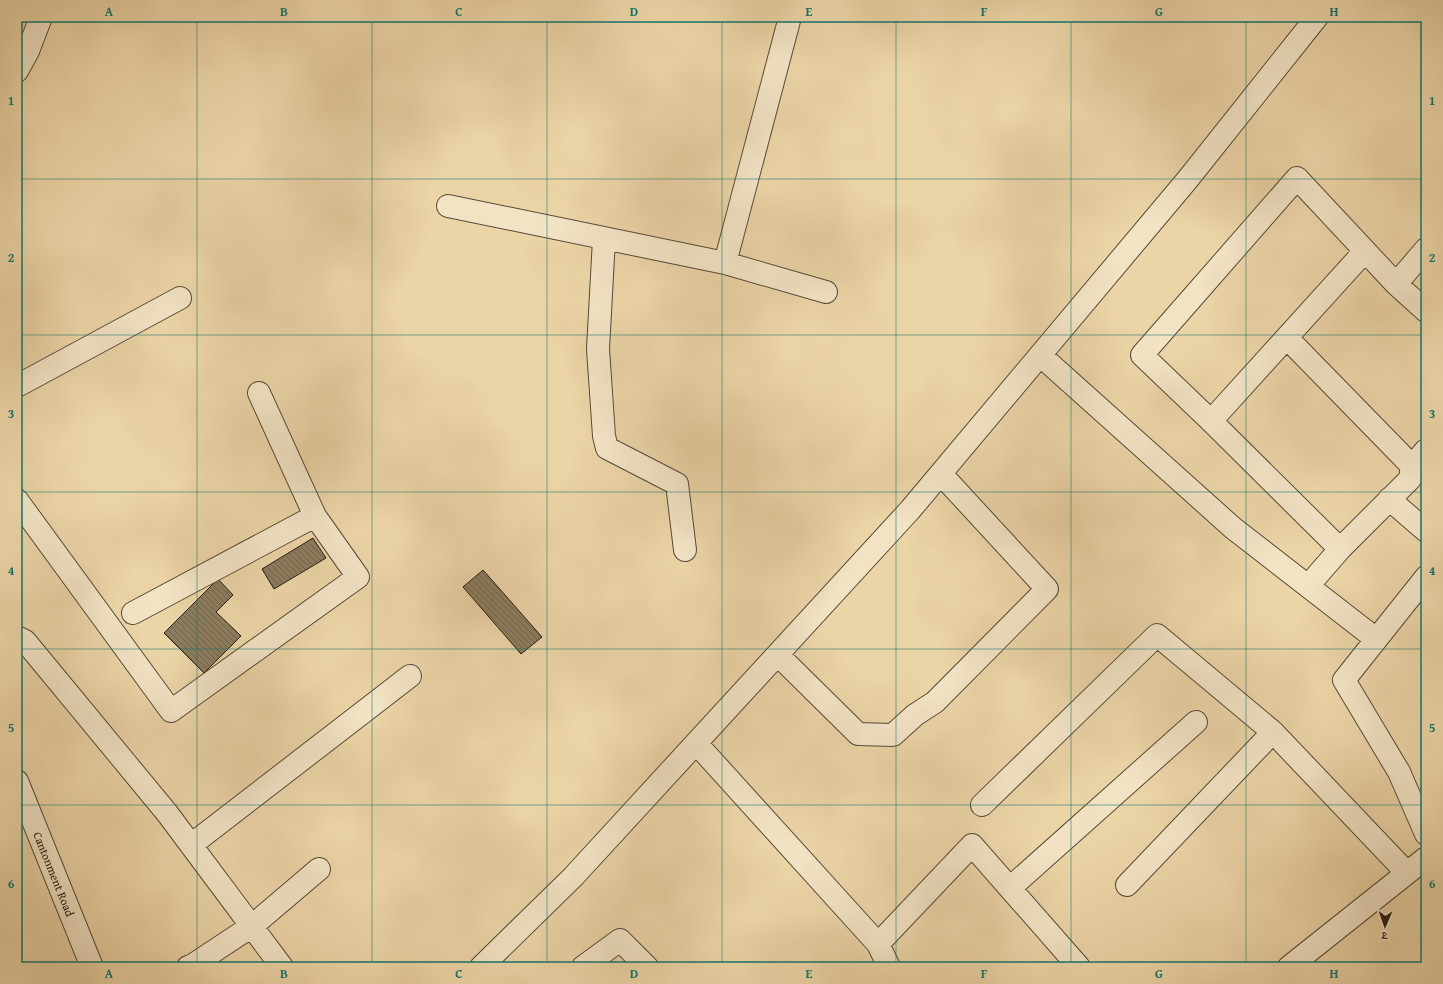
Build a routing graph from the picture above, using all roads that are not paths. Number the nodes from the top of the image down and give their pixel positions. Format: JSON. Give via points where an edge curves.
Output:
{"nodes":[{"id":1,"x":41,"y":17,"type":"edge"},
{"id":2,"x":790,"y":17,"type":"edge"},
{"id":3,"x":1317,"y":17,"type":"edge"},
{"id":4,"x":17,"y":71,"type":"edge"},
{"id":5,"x":448,"y":206,"type":"dead end"},
{"id":6,"x":604,"y":239,"type":"junction"},
{"id":7,"x":1426,"y":249,"type":"edge"},
{"id":8,"x":1365,"y":251,"type":"junction"},
{"id":9,"x":725,"y":263,"type":"junction"},
{"id":10,"x":1396,"y":284,"type":"junction"},
{"id":11,"x":826,"y":292,"type":"dead end"},
{"id":12,"x":180,"y":298,"type":"dead end"},
{"id":13,"x":1426,"y":311,"type":"edge"},
{"id":14,"x":1287,"y":338,"type":"junction"},
{"id":15,"x":1040,"y":355,"type":"junction"},
{"id":16,"x":17,"y":386,"type":"edge"},
{"id":17,"x":259,"y":393,"type":"dead end"},
{"id":18,"x":1211,"y":421,"type":"junction"},
{"id":19,"x":1419,"y":458,"type":"edge"},
{"id":20,"x":941,"y":474,"type":"junction"},
{"id":21,"x":1390,"y":499,"type":"junction"},
{"id":22,"x":17,"y":500,"type":"edge"},
{"id":23,"x":315,"y":516,"type":"junction"},
{"id":24,"x":1426,"y":531,"type":"edge"},
{"id":25,"x":1340,"y":549,"type":"junction"},
{"id":26,"x":685,"y":550,"type":"dead end"},
{"id":27,"x":1426,"y":577,"type":"edge"},
{"id":28,"x":1308,"y":586,"type":"junction"},
{"id":29,"x":132,"y":613,"type":"dead end"},
{"id":30,"x":17,"y":637,"type":"edge"},
{"id":31,"x":1376,"y":639,"type":"junction"},
{"id":32,"x":778,"y":654,"type":"junction"},
{"id":33,"x":410,"y":676,"type":"dead end"},
{"id":34,"x":1196,"y":722,"type":"dead end"},
{"id":35,"x":1273,"y":732,"type":"junction"},
{"id":36,"x":696,"y":743,"type":"junction"},
{"id":37,"x":17,"y":781,"type":"edge"},
{"id":38,"x":982,"y":805,"type":"dead end"},
{"id":39,"x":22,"y":809,"type":"edge"},
{"id":40,"x":1426,"y":834,"type":"edge"},
{"id":41,"x":191,"y":845,"type":"junction"},
{"id":42,"x":1426,"y":858,"type":"edge"},
{"id":43,"x":319,"y":869,"type":"dead end"},
{"id":44,"x":1407,"y":873,"type":"junction"},
{"id":45,"x":1127,"y":885,"type":"dead end"},
{"id":46,"x":1010,"y":888,"type":"junction"},
{"id":47,"x":252,"y":926,"type":"junction"},
{"id":48,"x":878,"y":944,"type":"junction"},
{"id":49,"x":92,"y":967,"type":"edge"},
{"id":50,"x":188,"y":967,"type":"edge"},
{"id":51,"x":282,"y":967,"type":"edge"},
{"id":52,"x":481,"y":967,"type":"edge"},
{"id":53,"x":582,"y":967,"type":"edge"},
{"id":54,"x":647,"y":967,"type":"edge"},
{"id":55,"x":889,"y":967,"type":"edge"},
{"id":56,"x":1079,"y":967,"type":"edge"},
{"id":57,"x":1289,"y":967,"type":"edge"}],
"edges":[{"from":1,"to":4,"type":"street","via":[[28,52]]},
{"from":2,"to":9,"type":"street"},
{"from":3,"to":15,"type":"street","via":[[1188,179]]},
{"from":5,"to":6,"type":"street"},
{"from":6,"to":9,"type":"street"},
{"from":6,"to":26,"type":"street","via":[[598,349],[607,448],[677,484]]},
{"from":7,"to":10,"type":"street"},
{"from":8,"to":10,"type":"street"},
{"from":8,"to":14,"type":"street"},
{"from":8,"to":18,"type":"street","via":[[1297,178],[1142,354]]},
{"from":9,"to":11,"type":"street"},
{"from":10,"to":13,"type":"street"},
{"from":12,"to":16,"type":"street"},
{"from":14,"to":18,"type":"street"},
{"from":14,"to":19,"type":"street"},
{"from":15,"to":20,"type":"street"},
{"from":15,"to":28,"type":"street","via":[[1233,528]]},
{"from":17,"to":23,"type":"street"},
{"from":18,"to":25,"type":"street"},
{"from":19,"to":21,"type":"street","via":[[1410,480]]},
{"from":20,"to":32,"type":"street"},
{"from":20,"to":32,"type":"street","via":[[1047,589],[935,702],[915,715],[893,735],[858,734]]},
{"from":21,"to":24,"type":"street"},
{"from":21,"to":25,"type":"street"},
{"from":22,"to":23,"type":"street","via":[[171,711],[358,577]]},
{"from":23,"to":29,"type":"street"},
{"from":25,"to":28,"type":"street"},
{"from":27,"to":31,"type":"street"},
{"from":28,"to":31,"type":"street"},
{"from":30,"to":41,"type":"street","via":[[25,642]]},
{"from":31,"to":40,"type":"street","via":[[1344,680],[1399,772]]},
{"from":32,"to":36,"type":"street"},
{"from":33,"to":41,"type":"street"},
{"from":34,"to":46,"type":"street"},
{"from":35,"to":38,"type":"street","via":[[1158,635]]},
{"from":35,"to":44,"type":"street"},
{"from":35,"to":45,"type":"street"},
{"from":36,"to":48,"type":"street"},
{"from":36,"to":52,"type":"street","via":[[573,877]]},
{"from":37,"to":39,"type":"street","name":"Cantonment Road"},
{"from":39,"to":49,"type":"street","name":"Cantonment Road"},
{"from":41,"to":47,"type":"street"},
{"from":42,"to":44,"type":"street"},
{"from":43,"to":47,"type":"street"},
{"from":44,"to":57,"type":"street"},
{"from":46,"to":48,"type":"street","via":[[972,845]]},
{"from":46,"to":56,"type":"street"},
{"from":47,"to":50,"type":"street"},
{"from":47,"to":51,"type":"street"},
{"from":48,"to":55,"type":"street"},
{"from":53,"to":54,"type":"street","via":[[620,940]]}]}
